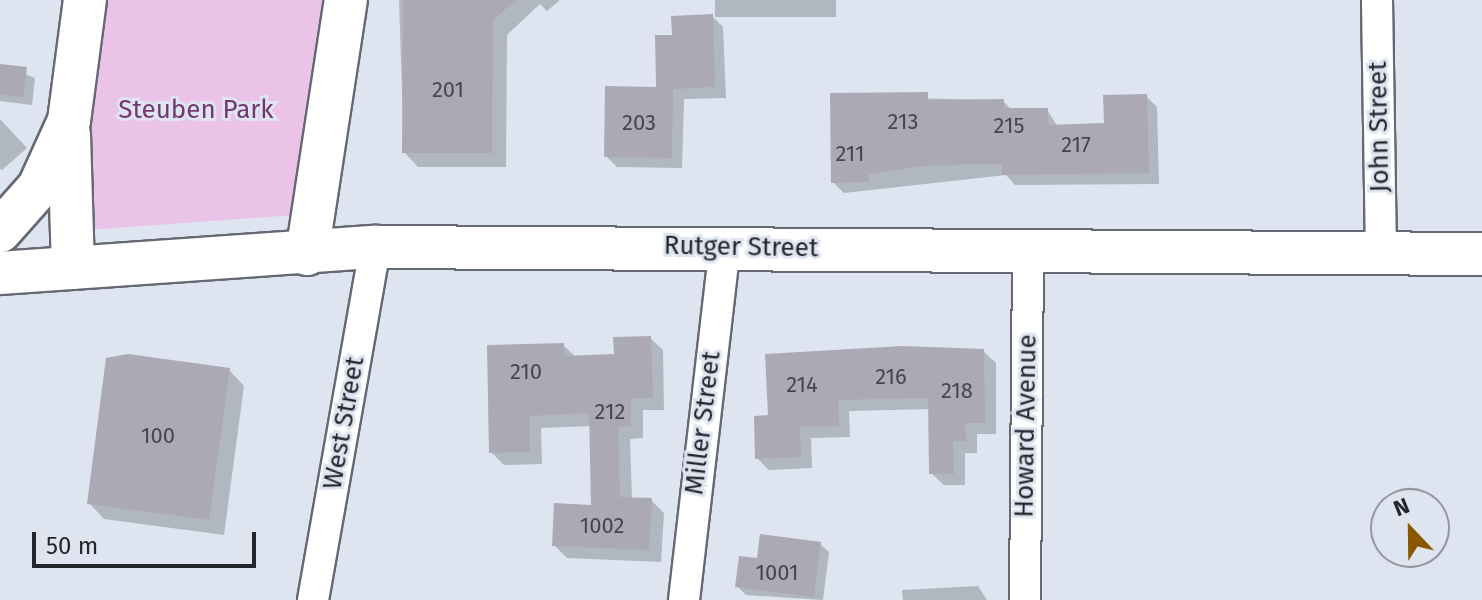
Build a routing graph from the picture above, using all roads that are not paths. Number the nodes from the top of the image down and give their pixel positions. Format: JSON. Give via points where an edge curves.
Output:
{"nodes":[{"id":1,"x":85,"y":0,"type":"edge"},
{"id":2,"x":346,"y":0,"type":"edge"},
{"id":3,"x":1377,"y":0,"type":"edge"},
{"id":4,"x":69,"y":121,"type":"junction"},
{"id":5,"x":0,"y":231,"type":"edge"},
{"id":6,"x":375,"y":247,"type":"junction"},
{"id":7,"x":725,"y":247,"type":"junction"},
{"id":8,"x":1028,"y":252,"type":"junction"},
{"id":9,"x":1381,"y":253,"type":"junction"},
{"id":10,"x":307,"y":254,"type":"junction"},
{"id":11,"x":1482,"y":254,"type":"edge"},
{"id":12,"x":73,"y":268,"type":"junction"},
{"id":13,"x":0,"y":273,"type":"edge"},
{"id":14,"x":313,"y":600,"type":"edge"},
{"id":15,"x":684,"y":600,"type":"edge"},
{"id":16,"x":1025,"y":600,"type":"edge"}],
"edges":[{"from":1,"to":4,"type":"street"},
{"from":2,"to":10,"type":"street"},
{"from":3,"to":9,"type":"street","name":"John Street"},
{"from":4,"to":5,"type":"street","via":[[39,187]]},
{"from":4,"to":12,"type":"street"},
{"from":6,"to":7,"type":"street","name":"Rutger Street"},
{"from":6,"to":10,"type":"street","name":"Rutger Street"},
{"from":6,"to":14,"type":"street","name":"West Street"},
{"from":7,"to":8,"type":"street","name":"Rutger Street"},
{"from":7,"to":15,"type":"street","name":"Miller Street"},
{"from":8,"to":9,"type":"street","name":"Rutger Street"},
{"from":8,"to":16,"type":"street","name":"Howard Avenue"},
{"from":9,"to":11,"type":"street","name":"Rutger Street"},
{"from":10,"to":12,"type":"street","name":"Rutger Street"},
{"from":12,"to":13,"type":"street","name":"Rutger Street"}]}
